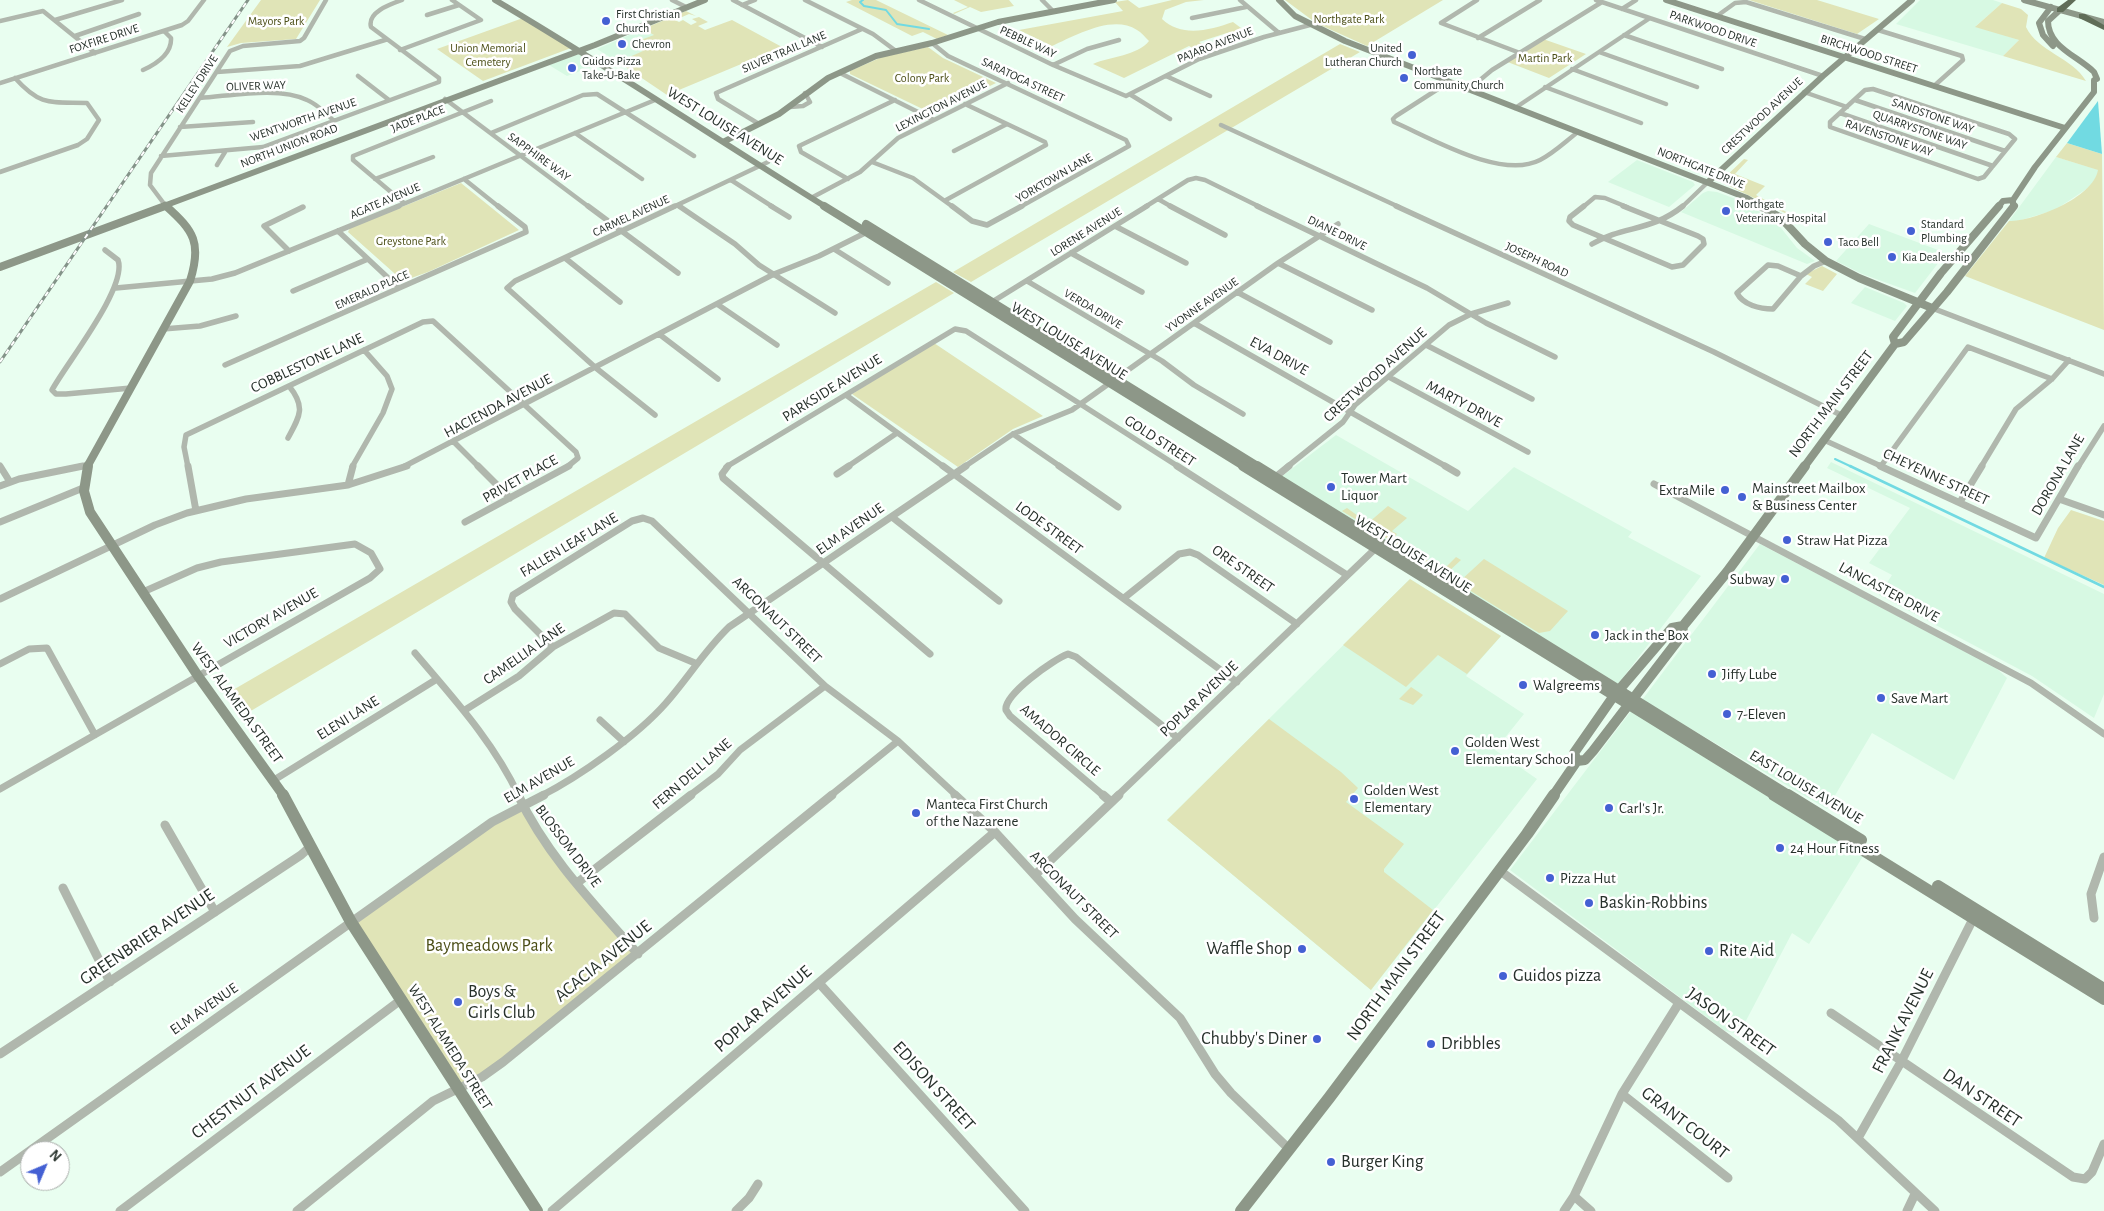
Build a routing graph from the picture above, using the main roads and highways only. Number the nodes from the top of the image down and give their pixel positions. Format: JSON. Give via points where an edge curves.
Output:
{"nodes":[{"id":1,"x":495,"y":0,"type":"edge"},
{"id":2,"x":507,"y":0,"type":"edge"},
{"id":3,"x":705,"y":0,"type":"edge"},
{"id":4,"x":1114,"y":0,"type":"edge"},
{"id":5,"x":1279,"y":0,"type":"edge"},
{"id":6,"x":1668,"y":0,"type":"edge"},
{"id":7,"x":1912,"y":0,"type":"edge"},
{"id":8,"x":2024,"y":0,"type":"edge"},
{"id":9,"x":2059,"y":0,"type":"edge"},
{"id":10,"x":2072,"y":0,"type":"edge"},
{"id":11,"x":2051,"y":7,"type":"junction"},
{"id":12,"x":528,"y":10,"type":"dead end"},
{"id":13,"x":2060,"y":10,"type":"junction"},
{"id":14,"x":2082,"y":16,"type":"junction"},
{"id":15,"x":2104,"y":22,"type":"edge"},
{"id":16,"x":2104,"y":28,"type":"edge"},
{"id":17,"x":582,"y":46,"type":"junction"},
{"id":18,"x":1844,"y":57,"type":"junction"},
{"id":19,"x":2094,"y":80,"type":"junction"},
{"id":20,"x":2065,"y":128,"type":"junction"},
{"id":21,"x":724,"y":139,"type":"junction"},
{"id":22,"x":1708,"y":182,"type":"junction"},
{"id":23,"x":2013,"y":200,"type":"junction"},
{"id":24,"x":165,"y":205,"type":"junction"},
{"id":25,"x":870,"y":230,"type":"junction"},
{"id":26,"x":0,"y":267,"type":"edge"},
{"id":27,"x":1918,"y":302,"type":"junction"},
{"id":28,"x":1932,"y":308,"type":"junction"},
{"id":29,"x":1895,"y":344,"type":"junction"},
{"id":30,"x":1112,"y":380,"type":"junction"},
{"id":31,"x":1683,"y":626,"type":"junction"},
{"id":32,"x":1616,"y":693,"type":"junction"},
{"id":33,"x":1631,"y":702,"type":"junction"},
{"id":34,"x":1577,"y":761,"type":"junction"},
{"id":35,"x":1976,"y":914,"type":"junction"},
{"id":36,"x":2104,"y":989,"type":"edge"},
{"id":37,"x":2104,"y":999,"type":"edge"},
{"id":38,"x":537,"y":1211,"type":"edge"},
{"id":39,"x":1240,"y":1211,"type":"edge"}],
"edges":[{"from":1,"to":17,"type":"main road","name":"WEST LOUISE AVENUE"},
{"from":2,"to":12,"type":"main road"},
{"from":3,"to":17,"type":"main road","name":"NORTH UNION ROAD"},
{"from":4,"to":21,"type":"main road","via":[[976,28],[932,43],[876,56],[840,73],[759,124]]},
{"from":5,"to":22,"type":"main road","name":"NORTHGATE DRIVE","via":[[1296,16],[1345,42]]},
{"from":6,"to":18,"type":"main road","name":"BIRCHWOOD STREET"},
{"from":7,"to":18,"type":"main road","name":"CRESTWOOD AVENUE"},
{"from":8,"to":11,"type":"main road"},
{"from":9,"to":11,"type":"highway"},
{"from":10,"to":13,"type":"highway"},
{"from":11,"to":13,"type":"main road"},
{"from":11,"to":19,"type":"main road","via":[[2040,20],[2043,35]]},
{"from":13,"to":14,"type":"main road"},
{"from":13,"to":19,"type":"main road","via":[[2048,20],[2050,34],[2090,67],[2097,79]]},
{"from":14,"to":15,"type":"main road"},
{"from":14,"to":16,"type":"highway"},
{"from":17,"to":21,"type":"main road","name":"WEST LOUISE AVENUE"},
{"from":17,"to":21,"type":"main road","name":"WEST LOUISE AVENUE","via":[[655,100]]},
{"from":17,"to":24,"type":"main road","name":"NORTH UNION ROAD"},
{"from":18,"to":20,"type":"main road","name":"BIRCHWOOD STREET"},
{"from":18,"to":22,"type":"main road","name":"CRESTWOOD AVENUE"},
{"from":19,"to":20,"type":"main road","name":"NORTH MAIN STREET","via":[[2094,92]]},
{"from":20,"to":23,"type":"main road","name":"NORTH MAIN STREET"},
{"from":21,"to":25,"type":"main road","name":"WEST LOUISE AVENUE"},
{"from":22,"to":27,"type":"main road","name":"NORTHGATE DRIVE","via":[[1747,198],[1778,216],[1826,261]]},
{"from":23,"to":27,"type":"main road","name":"NORTH MAIN STREET","via":[[2004,202]]},
{"from":23,"to":28,"type":"main road","name":"NORTH MAIN STREET","via":[[2014,205]]},
{"from":24,"to":26,"type":"main road","name":"NORTH UNION ROAD"},
{"from":24,"to":38,"type":"main road","name":"WEST ALAMEDA STREET","via":[[188,226],[197,242],[198,256],[190,281],[88,465],[83,488],[90,512],[198,676],[274,780],[351,922]]},
{"from":25,"to":30,"type":"main road","name":"WEST LOUISE AVENUE"},
{"from":25,"to":30,"type":"main road","name":"WEST LOUISE AVENUE","via":[[992,302]]},
{"from":27,"to":28,"type":"main road","name":"NORTHGATE DRIVE"},
{"from":27,"to":29,"type":"main road","name":"NORTH MAIN STREET","via":[[1893,337]]},
{"from":28,"to":29,"type":"main road","name":"NORTH MAIN STREET","via":[[1904,342]]},
{"from":29,"to":31,"type":"main road","name":"NORTH MAIN STREET","via":[[1715,588]]},
{"from":30,"to":32,"type":"main road","name":"WEST LOUISE AVENUE"},
{"from":31,"to":32,"type":"main road","name":"NORTH MAIN STREET","via":[[1672,628]]},
{"from":31,"to":33,"type":"main road","name":"NORTH MAIN STREET","via":[[1682,634]]},
{"from":32,"to":33,"type":"main road","name":"WEST LOUISE AVENUE"},
{"from":32,"to":34,"type":"main road","name":"NORTH MAIN STREET","via":[[1574,753]]},
{"from":33,"to":34,"type":"main road","name":"NORTH MAIN STREET","via":[[1584,760]]},
{"from":33,"to":35,"type":"main road","name":"EAST LOUISE AVENUE"},
{"from":34,"to":39,"type":"main road","name":"NORTH MAIN STREET","via":[[1369,1044]]},
{"from":35,"to":36,"type":"main road","name":"EAST LOUISE AVENUE"},
{"from":35,"to":37,"type":"main road","name":"EAST LOUISE AVENUE"}]}
